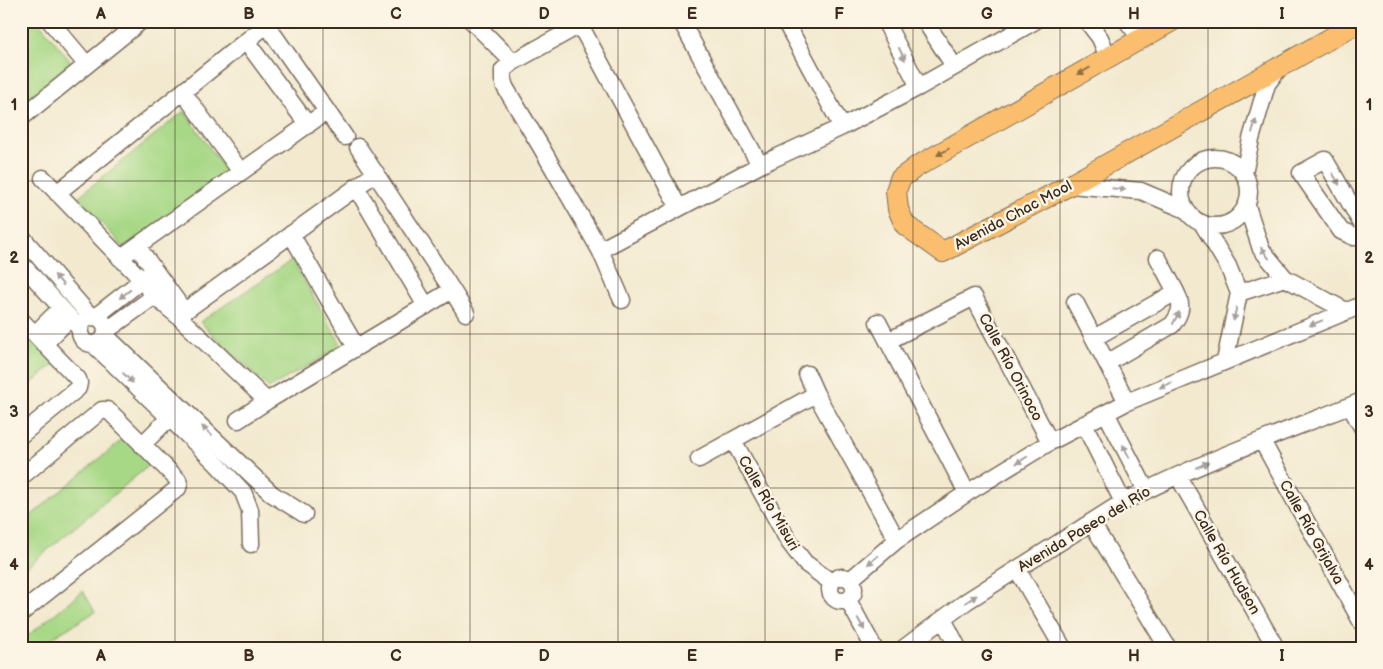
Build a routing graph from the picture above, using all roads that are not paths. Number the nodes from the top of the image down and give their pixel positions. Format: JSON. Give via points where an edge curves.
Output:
{"nodes":[{"id":1,"x":50,"y":21,"type":"edge"},
{"id":2,"x":142,"y":21,"type":"edge"},
{"id":3,"x":472,"y":21,"type":"edge"},
{"id":4,"x":681,"y":21,"type":"edge"},
{"id":5,"x":785,"y":21,"type":"edge"},
{"id":6,"x":885,"y":21,"type":"edge"},
{"id":7,"x":925,"y":21,"type":"edge"},
{"id":8,"x":1034,"y":21,"type":"edge"},
{"id":9,"x":1087,"y":21,"type":"edge"},
{"id":10,"x":1127,"y":21,"type":"edge"},
{"id":11,"x":1172,"y":21,"type":"edge"},
{"id":12,"x":1361,"y":21,"type":"edge"},
{"id":13,"x":266,"y":23,"type":"edge"},
{"id":14,"x":583,"y":23,"type":"edge"},
{"id":15,"x":1141,"y":38,"type":"junction"},
{"id":16,"x":246,"y":41,"type":"junction"},
{"id":17,"x":1108,"y":57,"type":"junction"},
{"id":18,"x":513,"y":62,"type":"junction"},
{"id":19,"x":87,"y":65,"type":"junction"},
{"id":20,"x":954,"y":66,"type":"junction"},
{"id":21,"x":1279,"y":67,"type":"junction"},
{"id":22,"x":919,"y":86,"type":"junction"},
{"id":23,"x":183,"y":92,"type":"junction"},
{"id":24,"x":327,"y":111,"type":"junction"},
{"id":25,"x":21,"y":118,"type":"edge"},
{"id":26,"x":308,"y":125,"type":"junction"},
{"id":27,"x":842,"y":127,"type":"junction"},
{"id":28,"x":760,"y":165,"type":"junction"},
{"id":29,"x":241,"y":172,"type":"junction"},
{"id":30,"x":376,"y":173,"type":"junction"},
{"id":31,"x":1244,"y":174,"type":"junction"},
{"id":32,"x":43,"y":178,"type":"dead end"},
{"id":33,"x":1070,"y":185,"type":"junction"},
{"id":34,"x":356,"y":187,"type":"junction"},
{"id":35,"x":56,"y":193,"type":"junction"},
{"id":36,"x":1247,"y":206,"type":"junction"},
{"id":37,"x":679,"y":208,"type":"junction"},
{"id":38,"x":1186,"y":210,"type":"junction"},
{"id":39,"x":1202,"y":223,"type":"junction"},
{"id":40,"x":1362,"y":224,"type":"edge"},
{"id":41,"x":291,"y":234,"type":"junction"},
{"id":42,"x":21,"y":236,"type":"edge"},
{"id":43,"x":1362,"y":236,"type":"edge"},
{"id":44,"x":137,"y":246,"type":"junction"},
{"id":45,"x":600,"y":250,"type":"junction"},
{"id":46,"x":120,"y":258,"type":"junction"},
{"id":47,"x":1158,"y":258,"type":"dead end"},
{"id":48,"x":21,"y":263,"type":"edge"},
{"id":49,"x":148,"y":275,"type":"junction"},
{"id":50,"x":1285,"y":278,"type":"junction"},
{"id":51,"x":452,"y":290,"type":"junction"},
{"id":52,"x":160,"y":292,"type":"junction"},
{"id":53,"x":1176,"y":292,"type":"junction"},
{"id":54,"x":1239,"y":294,"type":"junction"},
{"id":55,"x":622,"y":300,"type":"dead end"},
{"id":56,"x":1076,"y":302,"type":"dead end"},
{"id":57,"x":1362,"y":305,"type":"edge"},
{"id":58,"x":426,"y":306,"type":"junction"},
{"id":59,"x":1346,"y":311,"type":"junction"},
{"id":60,"x":466,"y":313,"type":"dead end"},
{"id":61,"x":181,"y":314,"type":"junction"},
{"id":62,"x":79,"y":318,"type":"junction"},
{"id":63,"x":21,"y":320,"type":"edge"},
{"id":64,"x":878,"y":322,"type":"dead end"},
{"id":65,"x":101,"y":337,"type":"junction"},
{"id":66,"x":1094,"y":338,"type":"junction"},
{"id":67,"x":40,"y":339,"type":"junction"},
{"id":68,"x":888,"y":341,"type":"junction"},
{"id":69,"x":356,"y":347,"type":"junction"},
{"id":70,"x":1225,"y":361,"type":"junction"},
{"id":71,"x":1107,"y":363,"type":"junction"},
{"id":72,"x":807,"y":374,"type":"dead end"},
{"id":73,"x":816,"y":394,"type":"junction"},
{"id":74,"x":267,"y":401,"type":"junction"},
{"id":75,"x":1127,"y":402,"type":"junction"},
{"id":76,"x":1356,"y":403,"type":"edge"},
{"id":77,"x":1106,"y":413,"type":"junction"},
{"id":78,"x":238,"y":420,"type":"dead end"},
{"id":79,"x":173,"y":422,"type":"junction"},
{"id":80,"x":1084,"y":424,"type":"junction"},
{"id":81,"x":1362,"y":427,"type":"edge"},
{"id":82,"x":21,"y":435,"type":"edge"},
{"id":83,"x":733,"y":440,"type":"junction"},
{"id":84,"x":1262,"y":441,"type":"junction"},
{"id":85,"x":1050,"y":442,"type":"junction"},
{"id":86,"x":146,"y":448,"type":"junction"},
{"id":87,"x":229,"y":453,"type":"junction"},
{"id":88,"x":699,"y":460,"type":"dead end"},
{"id":89,"x":216,"y":463,"type":"junction"},
{"id":90,"x":1178,"y":476,"type":"junction"},
{"id":91,"x":21,"y":477,"type":"edge"},
{"id":92,"x":1146,"y":490,"type":"junction"},
{"id":93,"x":271,"y":492,"type":"junction"},
{"id":94,"x":967,"y":493,"type":"junction"},
{"id":95,"x":1123,"y":502,"type":"junction"},
{"id":96,"x":250,"y":510,"type":"junction"},
{"id":97,"x":304,"y":514,"type":"dead end"},
{"id":98,"x":1092,"y":522,"type":"junction"},
{"id":99,"x":897,"y":540,"type":"junction"},
{"id":100,"x":251,"y":544,"type":"dead end"},
{"id":101,"x":1017,"y":569,"type":"junction"},
{"id":102,"x":850,"y":580,"type":"junction"},
{"id":103,"x":831,"y":582,"type":"junction"},
{"id":104,"x":848,"y":600,"type":"junction"},
{"id":105,"x":21,"y":613,"type":"edge"},
{"id":106,"x":942,"y":619,"type":"junction"},
{"id":107,"x":1362,"y":623,"type":"edge"},
{"id":108,"x":874,"y":648,"type":"edge"},
{"id":109,"x":904,"y":648,"type":"edge"},
{"id":110,"x":958,"y":648,"type":"edge"},
{"id":111,"x":1063,"y":648,"type":"edge"},
{"id":112,"x":1168,"y":648,"type":"edge"},
{"id":113,"x":1276,"y":648,"type":"edge"}],
"edges":[{"from":1,"to":19,"type":"street"},
{"from":2,"to":19,"type":"street"},
{"from":3,"to":18,"type":"street"},
{"from":4,"to":28,"type":"street"},
{"from":5,"to":27,"type":"street"},
{"from":6,"to":22,"type":"street","one_way":true},
{"from":7,"to":20,"type":"street"},
{"from":8,"to":20,"type":"street"},
{"from":9,"to":17,"type":"street","via":[[1100,38]]},
{"from":10,"to":15,"type":"street"},
{"from":11,"to":15,"type":"main road","name":"Avenida Chac Mool"},
{"from":12,"to":21,"type":"main road","name":"Avenida Chac Mool"},
{"from":13,"to":16,"type":"street"},
{"from":13,"to":24,"type":"street"},
{"from":14,"to":18,"type":"street"},
{"from":14,"to":37,"type":"street"},
{"from":15,"to":17,"type":"main road","name":"Avenida Chac Mool"},
{"from":16,"to":23,"type":"street"},
{"from":16,"to":26,"type":"street"},
{"from":17,"to":33,"type":"main road","name":"Avenida Chac Mool","one_way":true,"via":[[916,167],[900,179],[896,191],[898,209],[905,225],[943,252]]},
{"from":18,"to":45,"type":"street","via":[[503,70],[505,87]]},
{"from":19,"to":25,"type":"street"},
{"from":20,"to":22,"type":"street"},
{"from":31,"to":21,"type":"street","one_way":true,"via":[[1267,84]]},
{"from":21,"to":33,"type":"main road","name":"Avenida Chac Mool"},
{"from":22,"to":27,"type":"street"},
{"from":23,"to":29,"type":"street"},
{"from":23,"to":35,"type":"street"},
{"from":24,"to":26,"type":"street"},
{"from":24,"to":30,"type":"street"},
{"from":26,"to":29,"type":"street"},
{"from":27,"to":28,"type":"street"},
{"from":28,"to":37,"type":"street"},
{"from":29,"to":44,"type":"street"},
{"from":30,"to":34,"type":"street"},
{"from":30,"to":51,"type":"street"},
{"from":31,"to":36,"type":"street","via":[[1249,184]]},
{"from":31,"to":38,"type":"street","via":[[1228,160],[1206,159],[1196,163],[1183,180],[1182,201]]},
{"from":32,"to":35,"type":"street"},
{"from":33,"to":38,"type":"street","one_way":true,"via":[[1141,191]]},
{"from":34,"to":41,"type":"street"},
{"from":34,"to":58,"type":"street"},
{"from":35,"to":46,"type":"street"},
{"from":36,"to":39,"type":"street","via":[[1241,215],[1222,226]]},
{"from":50,"to":36,"type":"street","one_way":true,"via":[[1261,249]]},
{"from":37,"to":45,"type":"street"},
{"from":38,"to":39,"type":"street"},
{"from":39,"to":54,"type":"street","via":[[1228,266]]},
{"from":43,"to":40,"type":"street","one_way":true,"via":[[1354,237],[1341,231],[1301,173],[1325,160]]},
{"from":41,"to":61,"type":"street"},
{"from":41,"to":69,"type":"street"},
{"from":62,"to":42,"type":"street","one_way":true},
{"from":44,"to":46,"type":"street"},
{"from":44,"to":49,"type":"street"},
{"from":45,"to":55,"type":"street"},
{"from":46,"to":49,"type":"street"},
{"from":47,"to":53,"type":"street"},
{"from":48,"to":62,"type":"street"},
{"from":49,"to":52,"type":"street"},
{"from":49,"to":62,"type":"street","one_way":true},
{"from":50,"to":54,"type":"street"},
{"from":50,"to":59,"type":"street"},
{"from":51,"to":58,"type":"street"},
{"from":51,"to":60,"type":"street"},
{"from":52,"to":61,"type":"street"},
{"from":52,"to":65,"type":"street"},
{"from":53,"to":66,"type":"street"},
{"from":71,"to":53,"type":"street","one_way":true,"via":[[1172,326],[1179,316],[1181,302]]},
{"from":54,"to":70,"type":"street","one_way":true},
{"from":56,"to":66,"type":"street"},
{"from":57,"to":59,"type":"street"},
{"from":58,"to":69,"type":"street"},
{"from":59,"to":70,"type":"street","one_way":true},
{"from":61,"to":74,"type":"street"},
{"from":62,"to":65,"type":"street","via":[[80,334],[85,341]]},
{"from":62,"to":65,"type":"street","via":[[102,320],[106,327]]},
{"from":62,"to":67,"type":"street"},
{"from":63,"to":67,"type":"street"},
{"from":64,"to":68,"type":"street"},
{"from":65,"to":79,"type":"street","one_way":true},
{"from":87,"to":65,"type":"street","one_way":true},
{"from":66,"to":71,"type":"street"},
{"from":67,"to":82,"type":"street","via":[[79,383],[78,388]]},
{"from":68,"to":85,"type":"street","name":"Calle Río Orinoco","via":[[974,297]]},
{"from":68,"to":94,"type":"street"},
{"from":69,"to":74,"type":"street"},
{"from":70,"to":75,"type":"street","one_way":true},
{"from":71,"to":75,"type":"street"},
{"from":72,"to":73,"type":"street"},
{"from":73,"to":83,"type":"street","name":"Calle Río Misuri"},
{"from":73,"to":99,"type":"street"},
{"from":74,"to":78,"type":"street"},
{"from":75,"to":77,"type":"street"},
{"from":76,"to":81,"type":"street"},
{"from":76,"to":84,"type":"street","name":"Avenida Paseo del Río"},
{"from":77,"to":80,"type":"street"},
{"from":92,"to":77,"type":"street","one_way":true},
{"from":79,"to":86,"type":"street"},
{"from":79,"to":89,"type":"street"},
{"from":80,"to":85,"type":"street"},
{"from":80,"to":95,"type":"street"},
{"from":83,"to":88,"type":"street","name":"Calle Río Misuri"},
{"from":83,"to":103,"type":"street","name":"Calle Río Misuri","via":[[789,542],[805,563]]},
{"from":90,"to":84,"type":"street","name":"Avenida Paseo del Río","one_way":true},
{"from":84,"to":107,"type":"street","name":"Calle Río Grijalva"},
{"from":85,"to":94,"type":"street","one_way":true},
{"from":86,"to":91,"type":"street","via":[[111,413],[102,410]]},
{"from":86,"to":105,"type":"street","via":[[178,480],[178,488]]},
{"from":87,"to":89,"type":"street"},
{"from":87,"to":93,"type":"street"},
{"from":89,"to":96,"type":"street","via":[[243,492]]},
{"from":90,"to":92,"type":"street","name":"Avenida Paseo del Río"},
{"from":90,"to":113,"type":"street","name":"Calle Río Hudson"},
{"from":92,"to":95,"type":"street","name":"Avenida Paseo del Río"},
{"from":93,"to":96,"type":"street","via":[[256,498]]},
{"from":93,"to":97,"type":"street"},
{"from":94,"to":99,"type":"street"},
{"from":95,"to":98,"type":"street","name":"Avenida Paseo del Río"},
{"from":96,"to":100,"type":"street"},
{"from":98,"to":101,"type":"street","name":"Avenida Paseo del Río"},
{"from":98,"to":112,"type":"street"},
{"from":99,"to":102,"type":"street","one_way":true},
{"from":106,"to":101,"type":"street","name":"Avenida Paseo del Río","one_way":true},
{"from":101,"to":111,"type":"street"},
{"from":102,"to":103,"type":"street","via":[[843,576]]},
{"from":102,"to":104,"type":"street","via":[[854,590]]},
{"from":103,"to":104,"type":"street","via":[[829,590],[833,598]]},
{"from":104,"to":108,"type":"street","one_way":true},
{"from":106,"to":109,"type":"street","name":"Avenida Paseo del Río"},
{"from":106,"to":110,"type":"street"}]}
